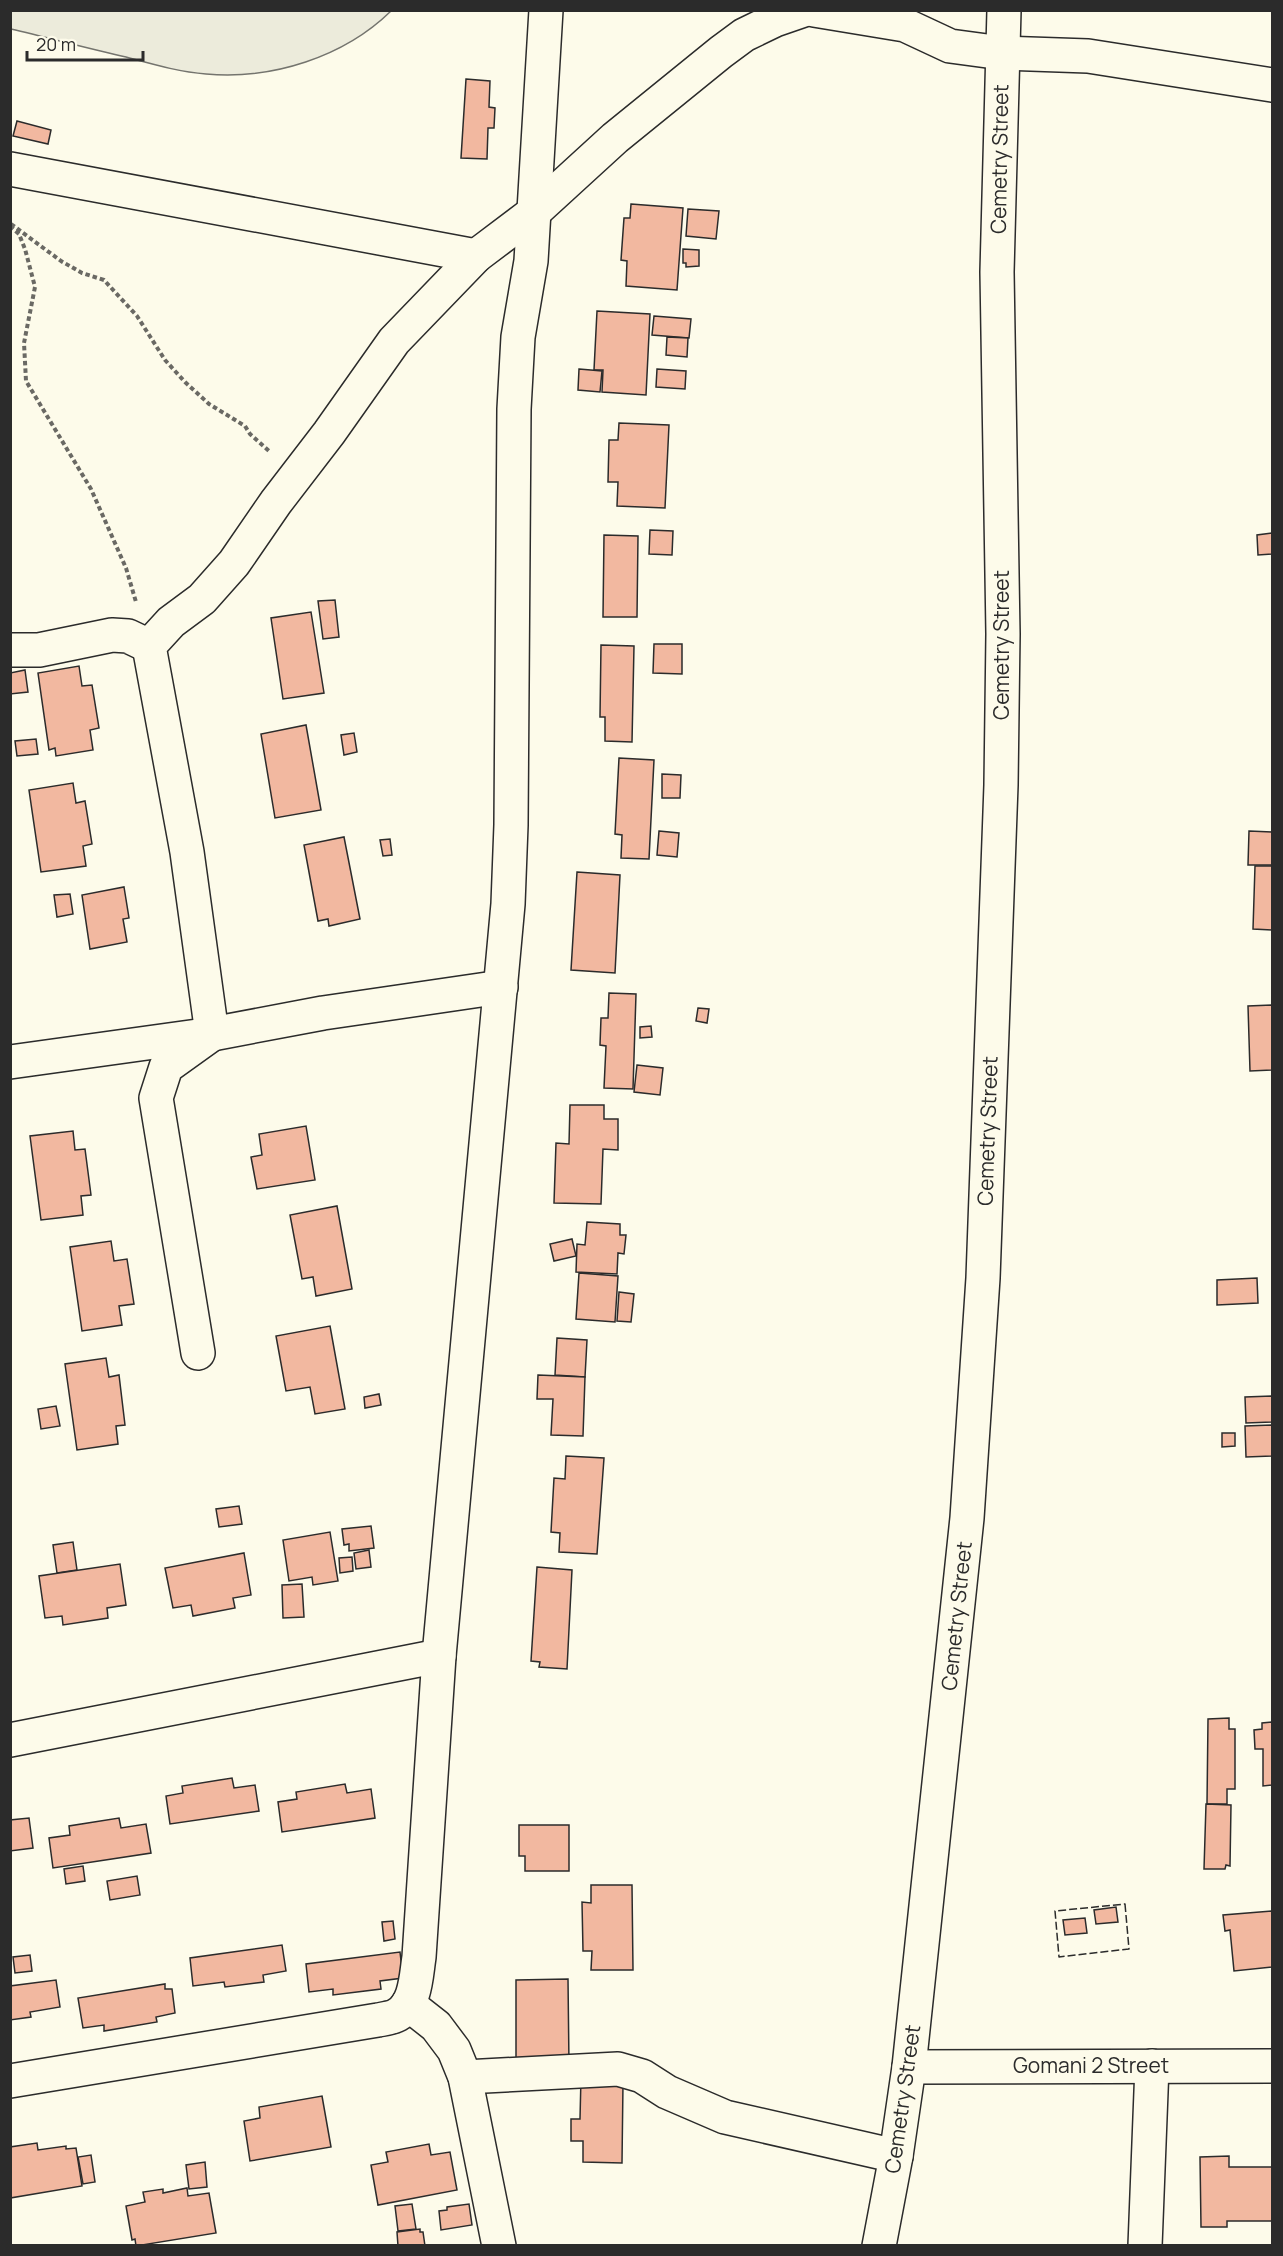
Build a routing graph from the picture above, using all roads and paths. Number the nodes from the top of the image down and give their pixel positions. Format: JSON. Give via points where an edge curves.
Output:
{"nodes":[{"id":1,"x":546,"y":10,"type":"edge"},
{"id":2,"x":804,"y":10,"type":"edge"},
{"id":3,"x":814,"y":10,"type":"edge"},
{"id":4,"x":1004,"y":10,"type":"edge"},
{"id":5,"x":1002,"y":53,"type":"junction"},
{"id":6,"x":1272,"y":85,"type":"edge"},
{"id":7,"x":10,"y":169,"type":"edge"},
{"id":8,"x":533,"y":213,"type":"junction"},
{"id":9,"x":10,"y":225,"type":"edge"},
{"id":10,"x":476,"y":256,"type":"junction"},
{"id":11,"x":276,"y":502,"type":"junction"},
{"id":12,"x":149,"y":646,"type":"junction"},
{"id":13,"x":10,"y":650,"type":"edge"},
{"id":14,"x":501,"y":987,"type":"junction"},
{"id":15,"x":212,"y":1034,"type":"junction"},
{"id":16,"x":10,"y":1062,"type":"edge"},
{"id":17,"x":198,"y":1353,"type":"dead end"},
{"id":18,"x":439,"y":1656,"type":"junction"},
{"id":19,"x":10,"y":1740,"type":"edge"},
{"id":20,"x":408,"y":2004,"type":"junction"},
{"id":21,"x":1152,"y":2066,"type":"junction"},
{"id":22,"x":1272,"y":2066,"type":"edge"},
{"id":23,"x":909,"y":2067,"type":"junction"},
{"id":24,"x":465,"y":2077,"type":"junction"},
{"id":25,"x":10,"y":2081,"type":"edge"},
{"id":26,"x":896,"y":2156,"type":"junction"},
{"id":27,"x":499,"y":2246,"type":"edge"},
{"id":28,"x":879,"y":2246,"type":"edge"},
{"id":29,"x":1145,"y":2246,"type":"edge"}],
"edges":[{"from":1,"to":8,"type":"street"},
{"from":2,"to":8,"type":"street","via":[[744,35],[721,52],[615,138]]},
{"from":3,"to":5,"type":"street","via":[[905,25],[950,46]]},
{"from":4,"to":5,"type":"street","name":"Cemetry Street"},
{"from":5,"to":6,"type":"street","via":[[1088,56]]},
{"from":5,"to":23,"type":"street","name":"Cemetry Street","via":[[997,272],[1003,634],[1001,785],[983,1278],[968,1518]]},
{"from":7,"to":10,"type":"street"},
{"from":8,"to":10,"type":"street"},
{"from":8,"to":14,"type":"street","via":[[515,397],[511,825]]},
{"from":9,"to":11,"type":"path","via":[[61,261],[104,280],[137,316],[165,360],[185,382],[208,404],[245,426],[270,451]]},
{"from":9,"to":12,"type":"path","via":[[19,234],[35,287],[24,344],[26,381],[91,489],[126,568]]},
{"from":10,"to":11,"type":"street","via":[[394,341]]},
{"from":11,"to":12,"type":"street","via":[[234,563]]},
{"from":12,"to":13,"type":"street","via":[[128,636],[112,635],[39,650]]},
{"from":12,"to":15,"type":"street","via":[[187,852]]},
{"from":14,"to":15,"type":"street"},
{"from":14,"to":18,"type":"street"},
{"from":15,"to":16,"type":"street"},
{"from":15,"to":17,"type":"street","via":[[166,1067],[156,1098]]},
{"from":18,"to":19,"type":"street"},
{"from":18,"to":20,"type":"street","via":[[419,1957]]},
{"from":20,"to":24,"type":"street","via":[[436,2026],[454,2050]]},
{"from":20,"to":25,"type":"street","via":[[396,2016],[378,2020]]},
{"from":21,"to":22,"type":"street","name":"Gomani 2 Street"},
{"from":21,"to":23,"type":"street","name":"Gomani 2 Street"},
{"from":21,"to":29,"type":"street"},
{"from":23,"to":26,"type":"street","name":"Cemetry Street"},
{"from":24,"to":26,"type":"street","via":[[618,2069],[642,2076],[667,2092],[725,2117]]},
{"from":24,"to":27,"type":"street"},
{"from":26,"to":28,"type":"street","name":"Cemetry Street"}]}
